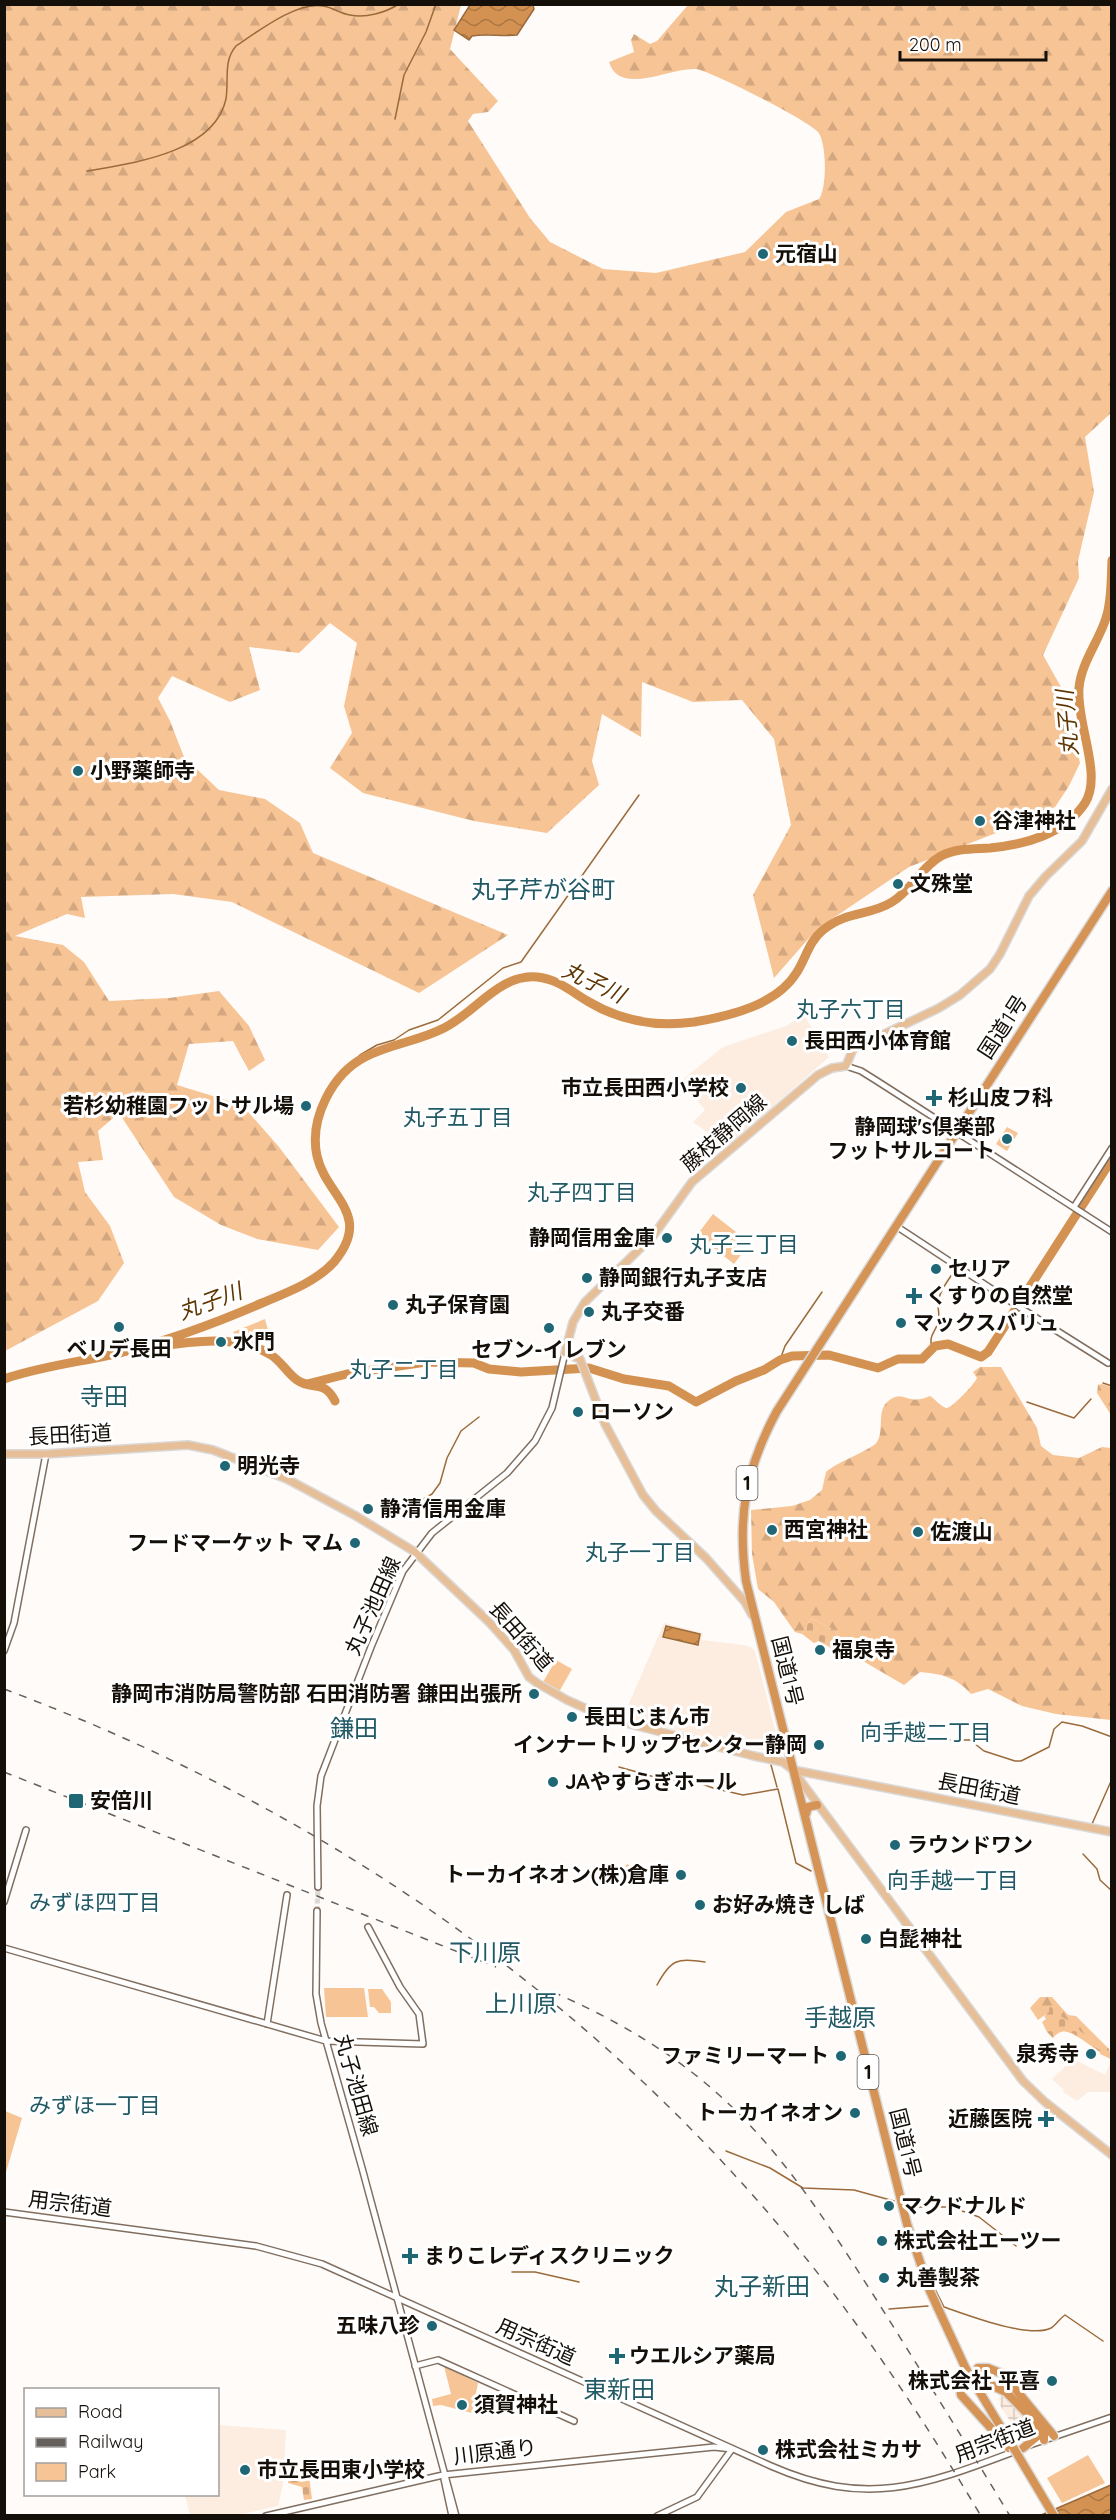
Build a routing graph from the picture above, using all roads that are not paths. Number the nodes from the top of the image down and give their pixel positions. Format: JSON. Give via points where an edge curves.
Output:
{"nodes":[{"id":1,"x":1112,"y":789,"type":"edge"},
{"id":2,"x":1112,"y":891,"type":"edge"},
{"id":3,"x":846,"y":1066,"type":"junction"},
{"id":4,"x":956,"y":1132,"type":"junction"},
{"id":5,"x":1112,"y":1148,"type":"edge"},
{"id":6,"x":1077,"y":1209,"type":"junction"},
{"id":7,"x":896,"y":1226,"type":"junction"},
{"id":8,"x":1112,"y":1232,"type":"edge"},
{"id":9,"x":564,"y":1353,"type":"junction"},
{"id":10,"x":1108,"y":1364,"type":"dead end"},
{"id":11,"x":4,"y":1454,"type":"edge"},
{"id":12,"x":46,"y":1454,"type":"junction"},
{"id":13,"x":415,"y":1552,"type":"junction"},
{"id":14,"x":746,"y":1581,"type":"junction"},
{"id":15,"x":729,"y":1585,"type":"junction"},
{"id":16,"x":755,"y":1620,"type":"junction"},
{"id":17,"x":4,"y":1651,"type":"edge"},
{"id":18,"x":793,"y":1770,"type":"junction"},
{"id":19,"x":817,"y":1805,"type":"junction"},
{"id":20,"x":806,"y":1817,"type":"junction"},
{"id":21,"x":26,"y":1830,"type":"dead end"},
{"id":22,"x":1112,"y":1832,"type":"edge"},
{"id":23,"x":318,"y":1887,"type":"tunnel mouth"},
{"id":24,"x":287,"y":1895,"type":"dead end"},
{"id":25,"x":4,"y":1902,"type":"edge"},
{"id":26,"x":317,"y":1911,"type":"tunnel mouth"},
{"id":27,"x":368,"y":1927,"type":"dead end"},
{"id":28,"x":4,"y":1948,"type":"edge"},
{"id":29,"x":267,"y":2024,"type":"junction"},
{"id":30,"x":326,"y":2042,"type":"junction"},
{"id":31,"x":1112,"y":2155,"type":"edge"},
{"id":32,"x":4,"y":2212,"type":"edge"},
{"id":33,"x":397,"y":2297,"type":"junction"},
{"id":34,"x":415,"y":2366,"type":"junction"},
{"id":35,"x":970,"y":2371,"type":"junction"},
{"id":36,"x":1016,"y":2402,"type":"junction"},
{"id":37,"x":991,"y":2411,"type":"junction"},
{"id":38,"x":1112,"y":2417,"type":"edge"},
{"id":39,"x":1033,"y":2419,"type":"junction"},
{"id":40,"x":574,"y":2421,"type":"dead end"},
{"id":41,"x":1044,"y":2435,"type":"junction"},
{"id":42,"x":1054,"y":2436,"type":"junction"},
{"id":43,"x":1011,"y":2447,"type":"junction"},
{"id":44,"x":1023,"y":2448,"type":"junction"},
{"id":45,"x":732,"y":2449,"type":"junction"},
{"id":46,"x":443,"y":2475,"type":"junction"},
{"id":47,"x":266,"y":2516,"type":"edge"},
{"id":48,"x":454,"y":2516,"type":"edge"},
{"id":49,"x":657,"y":2516,"type":"edge"},
{"id":50,"x":1054,"y":2516,"type":"edge"}],
"edges":[{"from":1,"to":3,"type":"main road","via":[[1082,841],[1029,896],[990,969],[939,1008],[853,1049]]},
{"from":2,"to":4,"type":"highway","name":"国道1号","number":"1"},
{"from":3,"to":4,"type":"street","via":[[861,1071]]},
{"from":3,"to":9,"type":"main road","name":"藤枝静岡線","via":[[818,1074],[694,1180],[653,1236],[585,1302],[573,1322]]},
{"from":4,"to":6,"type":"street"},
{"from":4,"to":7,"type":"highway","name":"国道1号","number":"1"},
{"from":5,"to":6,"type":"street"},
{"from":6,"to":8,"type":"street"},
{"from":7,"to":10,"type":"street"},
{"from":7,"to":14,"type":"highway","name":"国道1号","number":"1","via":[[764,1434],[749,1475],[742,1523]]},
{"from":9,"to":13,"type":"street","name":"丸子池田線","via":[[546,1421],[519,1462],[441,1523]]},
{"from":9,"to":15,"type":"main road","via":[[577,1356],[604,1424],[643,1495]]},
{"from":11,"to":12,"type":"main road","name":"長田街道"},
{"from":12,"to":13,"type":"main road","name":"長田街道","via":[[202,1447],[287,1479]]},
{"from":12,"to":17,"type":"street","via":[[14,1623]]},
{"from":13,"to":18,"type":"main road","name":"長田街道","via":[[489,1622],[537,1683],[607,1718],[783,1762]]},
{"from":13,"to":23,"type":"street","name":"丸子池田線","via":[[393,1591],[321,1776],[317,1806]]},
{"from":14,"to":15,"type":"main road","via":[[742,1590]]},
{"from":14,"to":16,"type":"highway","name":"国道1号","number":"1"},
{"from":15,"to":16,"type":"main road"},
{"from":16,"to":18,"type":"highway","name":"国道1号","number":"1"},
{"from":18,"to":19,"type":"main road"},
{"from":18,"to":20,"type":"highway","name":"国道1号","number":"1"},
{"from":18,"to":22,"type":"main road","name":"長田街道"},
{"from":19,"to":20,"type":"highway","via":[[808,1807]]},
{"from":19,"to":31,"type":"main road","via":[[1023,2081]]},
{"from":20,"to":35,"type":"highway","name":"国道1号","number":"1","via":[[907,2224],[930,2291]]},
{"from":21,"to":25,"type":"street"},
{"from":24,"to":29,"type":"street"},
{"from":26,"to":30,"type":"street","name":"丸子池田線","via":[[316,1994]]},
{"from":27,"to":30,"type":"street","via":[[419,2014],[423,2044]]},
{"from":28,"to":29,"type":"street"},
{"from":29,"to":30,"type":"street"},
{"from":30,"to":33,"type":"street","name":"丸子池田線"},
{"from":32,"to":33,"type":"street","name":"用宗街道","via":[[256,2246],[322,2264]]},
{"from":33,"to":34,"type":"street","name":"丸子池田線"},
{"from":33,"to":45,"type":"street","name":"用宗街道"},
{"from":34,"to":40,"type":"street","via":[[438,2360]]},
{"from":34,"to":46,"type":"street","name":"丸子池田線"},
{"from":35,"to":36,"type":"highway"},
{"from":35,"to":37,"type":"highway","name":"国道1号","number":"1"},
{"from":35,"to":42,"type":"highway","via":[[988,2368],[1003,2374]]},
{"from":35,"to":43,"type":"highway","via":[[960,2383],[961,2394]]},
{"from":36,"to":37,"type":"highway","via":[[1007,2394],[995,2392],[989,2401]]},
{"from":36,"to":39,"type":"highway"},
{"from":37,"to":43,"type":"highway","name":"国道1号","number":"1"},
{"from":38,"to":42,"type":"street","name":"用宗街道"},
{"from":39,"to":41,"type":"highway"},
{"from":39,"to":44,"type":"highway","via":[[1039,2434]]},
{"from":41,"to":42,"type":"street","name":"用宗街道"},
{"from":41,"to":44,"type":"street","name":"用宗街道"},
{"from":43,"to":50,"type":"highway","name":"国道1号","number":"1","bridge":true},
{"from":44,"to":45,"type":"street","name":"用宗街道","via":[[943,2479],[903,2488],[867,2490],[808,2481]]},
{"from":45,"to":46,"type":"street","name":"川原通り","via":[[714,2447]]},
{"from":45,"to":49,"type":"street","via":[[697,2497]]},
{"from":46,"to":47,"type":"street","name":"川原通り"},
{"from":46,"to":48,"type":"street","name":"丸子池田線"}]}
